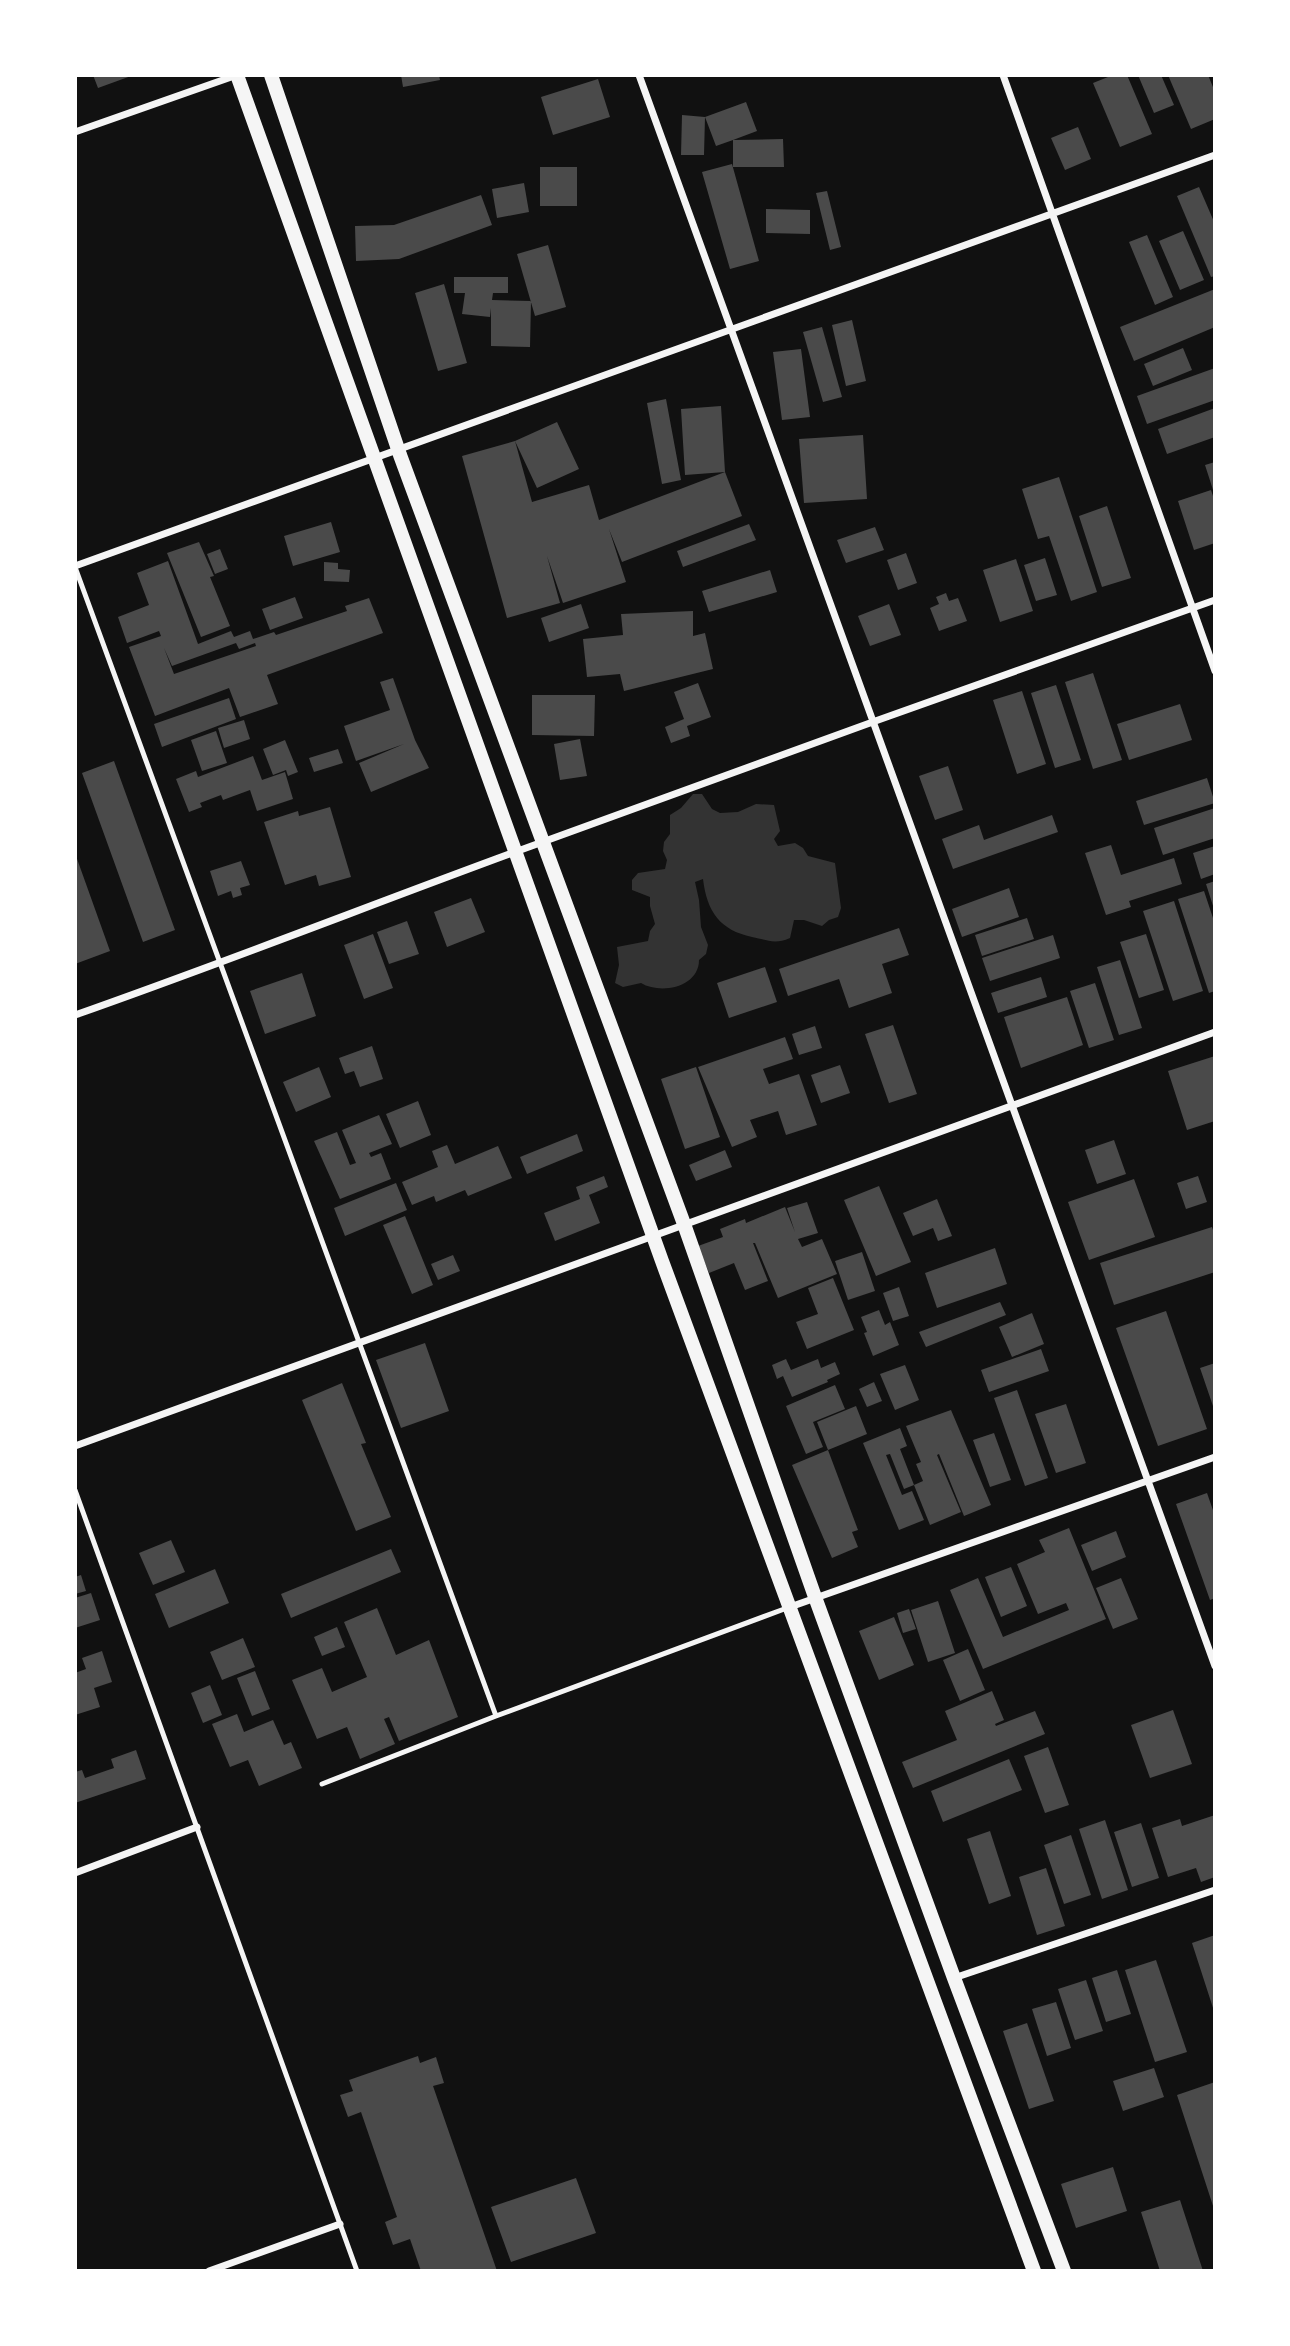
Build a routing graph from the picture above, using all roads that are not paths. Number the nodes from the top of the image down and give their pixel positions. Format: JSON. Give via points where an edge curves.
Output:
{"nodes":[{"id":1,"x":237,"y":75,"type":"edge"},
{"id":2,"x":271,"y":75,"type":"edge"},
{"id":3,"x":639,"y":75,"type":"edge"},
{"id":4,"x":1003,"y":75,"type":"edge"},
{"id":5,"x":75,"y":132,"type":"edge"},
{"id":6,"x":1215,"y":155,"type":"edge"},
{"id":7,"x":1051,"y":214,"type":"junction"},
{"id":8,"x":732,"y":329,"type":"junction"},
{"id":9,"x":398,"y":449,"type":"junction"},
{"id":10,"x":376,"y":458,"type":"junction"},
{"id":11,"x":75,"y":567,"type":"edge"},
{"id":12,"x":1215,"y":600,"type":"edge"},
{"id":13,"x":1192,"y":608,"type":"junction"},
{"id":14,"x":1215,"y":671,"type":"edge"},
{"id":15,"x":873,"y":720,"type":"junction"},
{"id":16,"x":543,"y":842,"type":"junction"},
{"id":17,"x":516,"y":852,"type":"junction"},
{"id":18,"x":221,"y":964,"type":"junction"},
{"id":19,"x":75,"y":1015,"type":"edge"},
{"id":20,"x":1215,"y":1032,"type":"edge"},
{"id":21,"x":1012,"y":1105,"type":"junction"},
{"id":22,"x":684,"y":1224,"type":"junction"},
{"id":23,"x":655,"y":1235,"type":"junction"},
{"id":24,"x":360,"y":1343,"type":"junction"},
{"id":25,"x":75,"y":1446,"type":"edge"},
{"id":26,"x":1215,"y":1457,"type":"edge"},
{"id":27,"x":1148,"y":1481,"type":"junction"},
{"id":28,"x":75,"y":1490,"type":"edge"},
{"id":29,"x":815,"y":1597,"type":"junction"},
{"id":30,"x":790,"y":1607,"type":"junction"},
{"id":31,"x":1215,"y":1666,"type":"edge"},
{"id":32,"x":496,"y":1716,"type":"junction"},
{"id":33,"x":322,"y":1784,"type":"dead end"},
{"id":34,"x":197,"y":1827,"type":"junction"},
{"id":35,"x":75,"y":1873,"type":"edge"},
{"id":36,"x":1215,"y":1890,"type":"edge"},
{"id":37,"x":954,"y":1978,"type":"junction"},
{"id":38,"x":340,"y":2224,"type":"junction"},
{"id":39,"x":209,"y":2271,"type":"edge"},
{"id":40,"x":357,"y":2271,"type":"edge"},
{"id":41,"x":1034,"y":2271,"type":"edge"},
{"id":42,"x":1064,"y":2271,"type":"edge"}],
"edges":[{"from":1,"to":5,"type":"street"},
{"from":1,"to":10,"type":"main road"},
{"from":2,"to":9,"type":"main road"},
{"from":3,"to":8,"type":"street"},
{"from":4,"to":7,"type":"street"},
{"from":6,"to":7,"type":"street"},
{"from":7,"to":8,"type":"street"},
{"from":7,"to":13,"type":"street"},
{"from":8,"to":9,"type":"street"},
{"from":8,"to":15,"type":"street"},
{"from":9,"to":10,"type":"street"},
{"from":9,"to":16,"type":"main road"},
{"from":10,"to":11,"type":"street"},
{"from":10,"to":17,"type":"main road"},
{"from":11,"to":18,"type":"lane"},
{"from":12,"to":13,"type":"street"},
{"from":13,"to":14,"type":"street"},
{"from":13,"to":15,"type":"street"},
{"from":15,"to":16,"type":"street"},
{"from":15,"to":21,"type":"street"},
{"from":16,"to":17,"type":"street"},
{"from":16,"to":22,"type":"main road"},
{"from":17,"to":18,"type":"street"},
{"from":17,"to":23,"type":"main road"},
{"from":18,"to":19,"type":"street"},
{"from":18,"to":24,"type":"lane"},
{"from":20,"to":21,"type":"street"},
{"from":21,"to":22,"type":"street"},
{"from":21,"to":27,"type":"street"},
{"from":22,"to":23,"type":"street"},
{"from":22,"to":29,"type":"main road"},
{"from":23,"to":24,"type":"street"},
{"from":23,"to":30,"type":"main road"},
{"from":24,"to":25,"type":"street"},
{"from":24,"to":32,"type":"lane"},
{"from":26,"to":27,"type":"street"},
{"from":27,"to":29,"type":"street"},
{"from":27,"to":31,"type":"street"},
{"from":28,"to":34,"type":"lane"},
{"from":29,"to":30,"type":"street"},
{"from":29,"to":37,"type":"main road"},
{"from":30,"to":32,"type":"lane"},
{"from":30,"to":41,"type":"main road"},
{"from":32,"to":33,"type":"lane"},
{"from":34,"to":35,"type":"street"},
{"from":34,"to":38,"type":"lane"},
{"from":36,"to":37,"type":"street"},
{"from":37,"to":42,"type":"main road"},
{"from":38,"to":39,"type":"street"},
{"from":38,"to":40,"type":"lane"}]}
